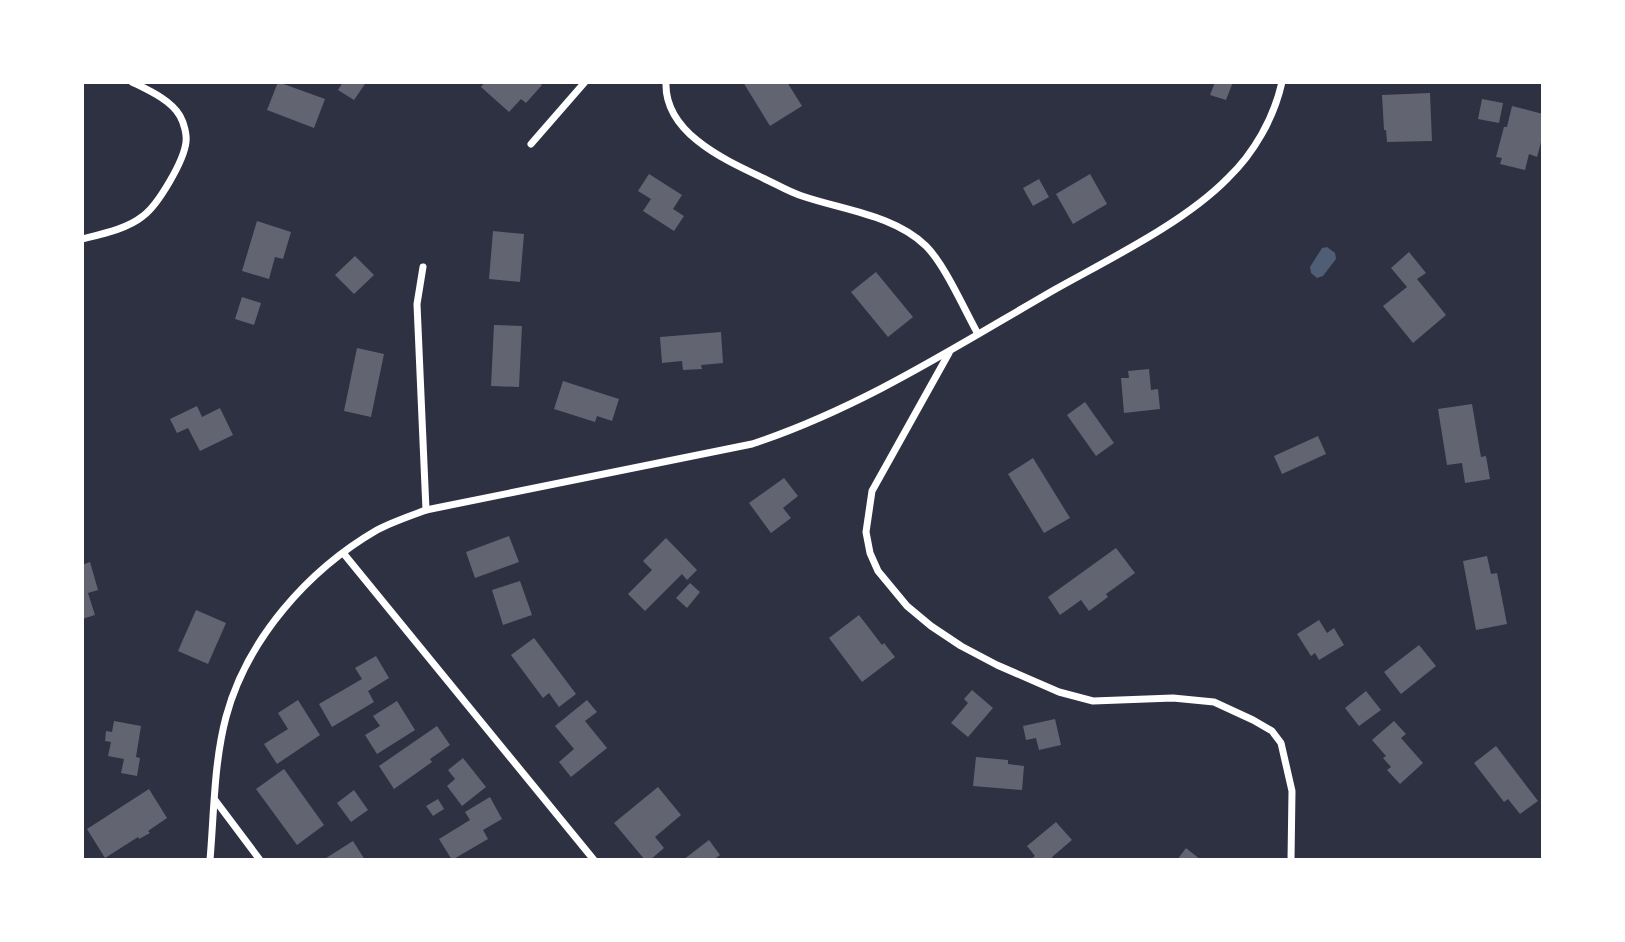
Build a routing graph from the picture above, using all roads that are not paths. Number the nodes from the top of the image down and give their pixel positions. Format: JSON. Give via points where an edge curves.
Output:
{"nodes":[{"id":1,"x":132,"y":82,"type":"edge"},
{"id":2,"x":585,"y":82,"type":"edge"},
{"id":3,"x":666,"y":82,"type":"edge"},
{"id":4,"x":1282,"y":82,"type":"edge"},
{"id":5,"x":531,"y":144,"type":"dead end"},
{"id":6,"x":82,"y":239,"type":"edge"},
{"id":7,"x":423,"y":267,"type":"dead end"},
{"id":8,"x":978,"y":334,"type":"junction"},
{"id":9,"x":949,"y":353,"type":"junction"},
{"id":10,"x":426,"y":510,"type":"junction"},
{"id":11,"x":344,"y":554,"type":"junction"},
{"id":12,"x":215,"y":800,"type":"junction"},
{"id":13,"x":210,"y":860,"type":"edge"},
{"id":14,"x":260,"y":860,"type":"edge"},
{"id":15,"x":594,"y":860,"type":"edge"},
{"id":16,"x":1291,"y":860,"type":"edge"}],
"edges":[{"from":1,"to":6,"type":"street","via":[[159,96],[180,115],[186,144],[163,193],[143,217]]},
{"from":2,"to":5,"type":"street"},
{"from":3,"to":8,"type":"street","via":[[675,116],[694,139],[717,154],[799,195],[888,222],[926,246]]},
{"from":4,"to":8,"type":"street","via":[[1266,127],[1246,159],[1205,198],[1150,236]]},
{"from":7,"to":10,"type":"street","via":[[417,304]]},
{"from":8,"to":9,"type":"street"},
{"from":9,"to":10,"type":"street","via":[[844,409],[752,444]]},
{"from":9,"to":16,"type":"street","via":[[872,491],[866,532],[878,571],[931,626],[985,659],[1059,692],[1093,701],[1173,698],[1214,702],[1272,731],[1283,750],[1292,790]]},
{"from":10,"to":11,"type":"street","via":[[377,531]]},
{"from":11,"to":12,"type":"street","via":[[284,608],[247,662],[225,719]]},
{"from":11,"to":15,"type":"street"},
{"from":12,"to":13,"type":"street"},
{"from":12,"to":14,"type":"street"}]}
